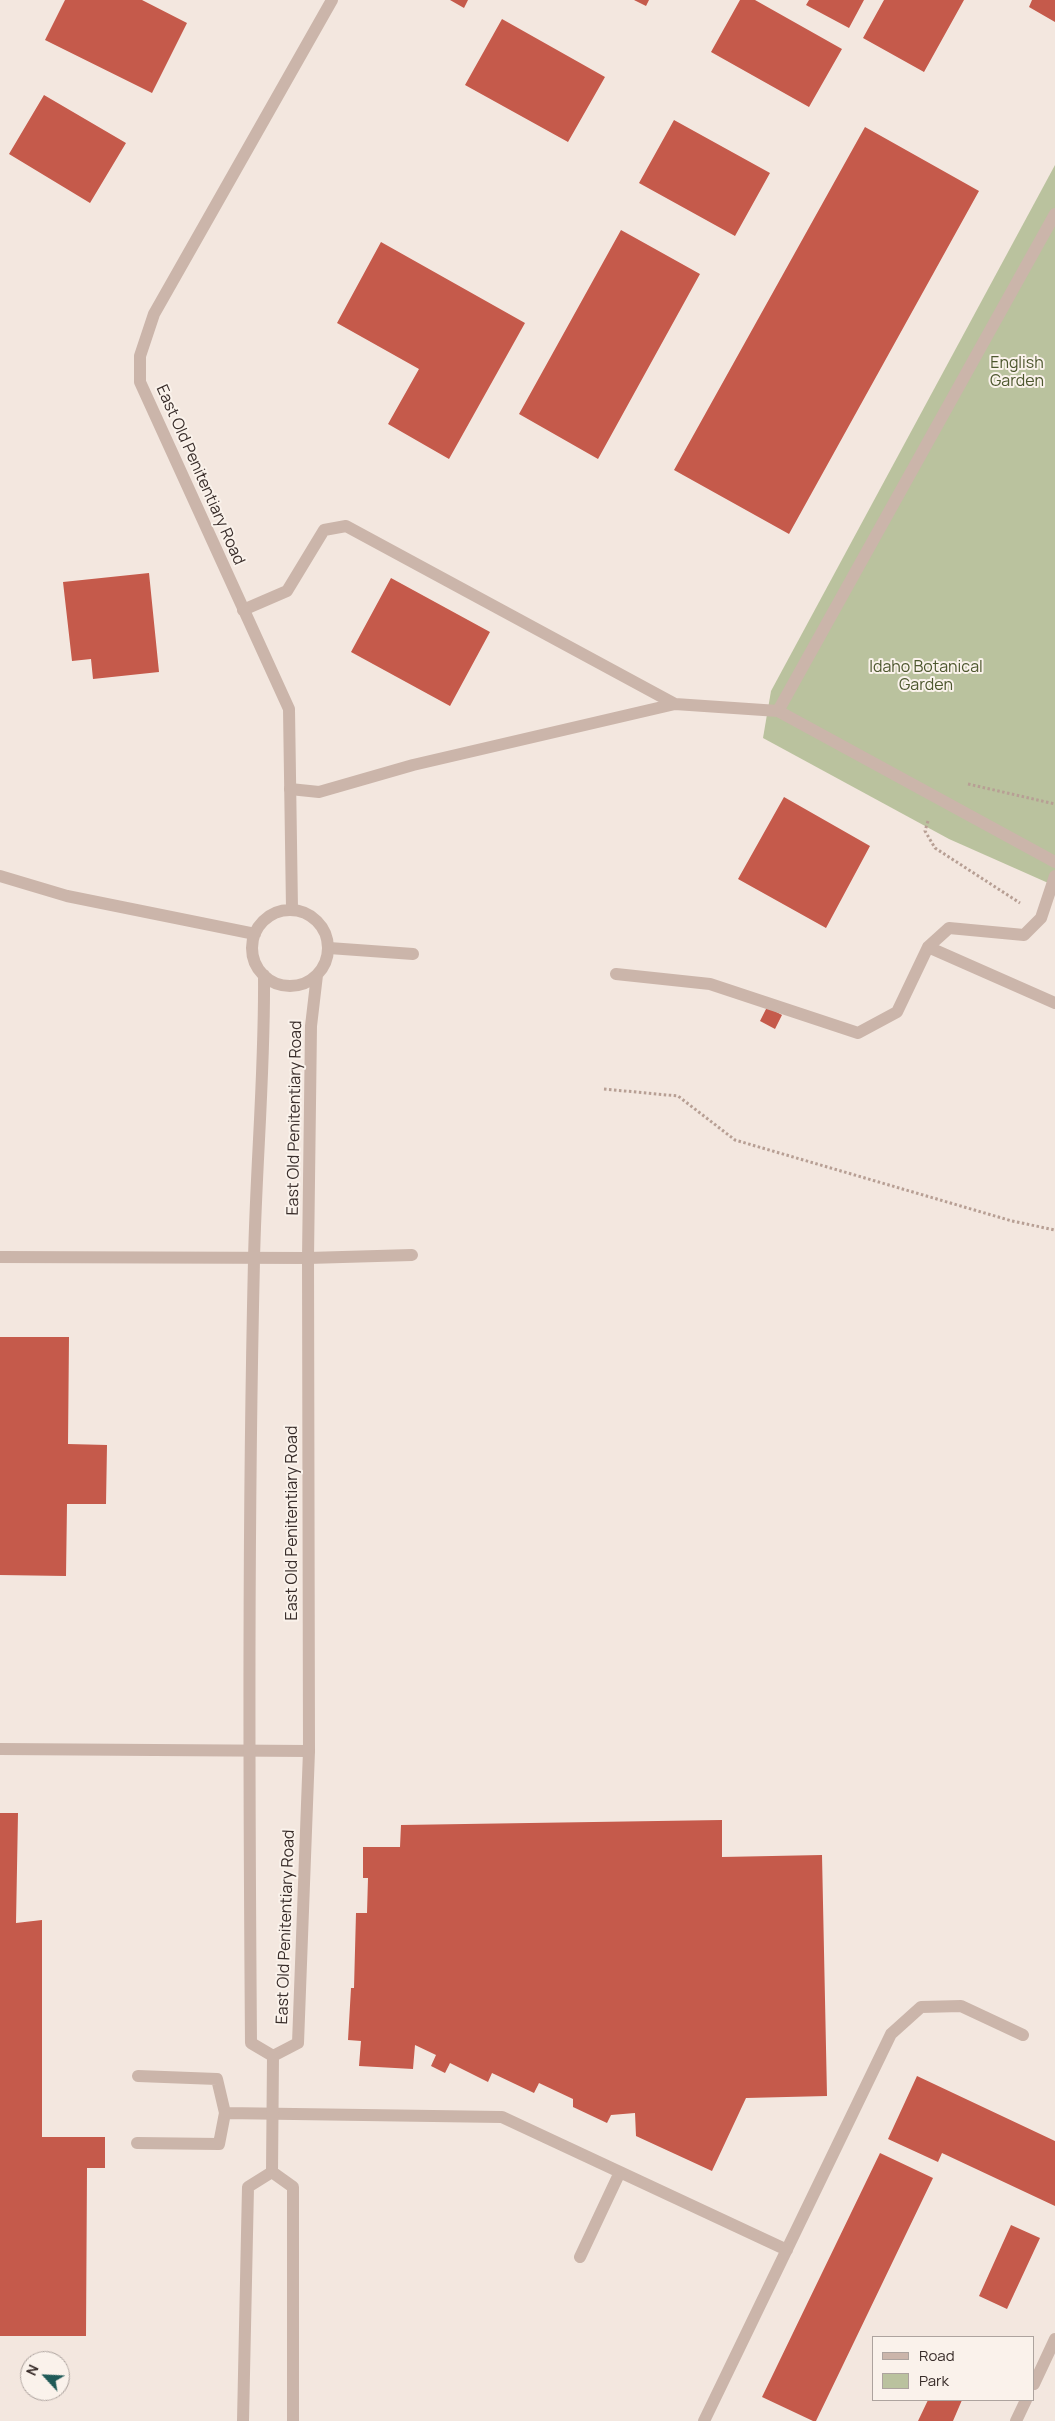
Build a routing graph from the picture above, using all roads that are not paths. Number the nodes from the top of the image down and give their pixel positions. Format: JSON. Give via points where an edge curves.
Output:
{"nodes":[{"id":1,"x":332,"y":0,"type":"edge"},
{"id":2,"x":1055,"y":214,"type":"edge"},
{"id":3,"x":243,"y":610,"type":"junction"},
{"id":4,"x":675,"y":704,"type":"junction"},
{"id":5,"x":778,"y":710,"type":"junction"},
{"id":6,"x":290,"y":789,"type":"junction"},
{"id":7,"x":1055,"y":862,"type":"edge"},
{"id":8,"x":0,"y":876,"type":"edge"},
{"id":9,"x":1055,"y":876,"type":"edge"},
{"id":10,"x":292,"y":909,"type":"junction"},
{"id":11,"x":254,"y":934,"type":"junction"},
{"id":12,"x":928,"y":947,"type":"junction"},
{"id":13,"x":329,"y":948,"type":"junction"},
{"id":14,"x":413,"y":954,"type":"dead end"},
{"id":15,"x":616,"y":974,"type":"dead end"},
{"id":16,"x":317,"y":975,"type":"junction"},
{"id":17,"x":264,"y":976,"type":"junction"},
{"id":18,"x":1055,"y":1003,"type":"edge"},
{"id":19,"x":412,"y":1254,"type":"dead end"},
{"id":20,"x":0,"y":1257,"type":"edge"},
{"id":21,"x":254,"y":1258,"type":"junction"},
{"id":22,"x":308,"y":1258,"type":"junction"},
{"id":23,"x":0,"y":1749,"type":"edge"},
{"id":24,"x":249,"y":1751,"type":"junction"},
{"id":25,"x":309,"y":1751,"type":"junction"},
{"id":26,"x":1023,"y":2035,"type":"dead end"},
{"id":27,"x":273,"y":2056,"type":"junction"},
{"id":28,"x":138,"y":2076,"type":"dead end"},
{"id":29,"x":225,"y":2113,"type":"junction"},
{"id":30,"x":273,"y":2114,"type":"junction"},
{"id":31,"x":137,"y":2143,"type":"dead end"},
{"id":32,"x":272,"y":2172,"type":"junction"},
{"id":33,"x":620,"y":2172,"type":"junction"},
{"id":34,"x":786,"y":2250,"type":"junction"},
{"id":35,"x":580,"y":2257,"type":"dead end"},
{"id":36,"x":1055,"y":2339,"type":"edge"},
{"id":37,"x":1035,"y":2382,"type":"edge"},
{"id":38,"x":1026,"y":2401,"type":"edge"},
{"id":39,"x":243,"y":2421,"type":"edge"},
{"id":40,"x":293,"y":2421,"type":"edge"},
{"id":41,"x":704,"y":2421,"type":"edge"},
{"id":42,"x":1016,"y":2421,"type":"edge"}],
"edges":[{"from":1,"to":3,"type":"street","name":"East Old Penitentiary Road","via":[[154,314],[140,356],[140,382]]},
{"from":2,"to":5,"type":"street"},
{"from":3,"to":4,"type":"street","via":[[287,590],[324,530],[346,526]]},
{"from":3,"to":6,"type":"street","name":"East Old Penitentiary Road","via":[[289,709]]},
{"from":4,"to":5,"type":"street"},
{"from":4,"to":6,"type":"street","via":[[413,765],[319,792]]},
{"from":5,"to":7,"type":"street"},
{"from":6,"to":10,"type":"street","name":"East Old Penitentiary Road"},
{"from":8,"to":11,"type":"street","via":[[67,896]]},
{"from":9,"to":12,"type":"street","via":[[1041,918],[1024,935],[948,928]]},
{"from":10,"to":11,"type":"street","via":[[270,916]]},
{"from":10,"to":13,"type":"street","via":[[314,917],[322,926]]},
{"from":11,"to":17,"type":"street","via":[[253,956]]},
{"from":12,"to":15,"type":"street","via":[[897,1012],[858,1033],[710,984]]},
{"from":12,"to":18,"type":"street"},
{"from":13,"to":14,"type":"street"},
{"from":13,"to":16,"type":"street"},
{"from":16,"to":17,"type":"street","via":[[308,982],[285,986]]},
{"from":16,"to":22,"type":"street","name":"East Old Penitentiary Road","via":[[312,1026]]},
{"from":17,"to":21,"type":"street","name":"East Old Penitentiary Road","via":[[265,1025]]},
{"from":19,"to":22,"type":"street"},
{"from":20,"to":21,"type":"street"},
{"from":21,"to":22,"type":"street"},
{"from":21,"to":24,"type":"street","name":"East Old Penitentiary Road"},
{"from":22,"to":25,"type":"street","name":"East Old Penitentiary Road"},
{"from":23,"to":24,"type":"street"},
{"from":24,"to":25,"type":"street"},
{"from":24,"to":27,"type":"street","name":"East Old Penitentiary Road","via":[[251,2043]]},
{"from":25,"to":27,"type":"street","name":"East Old Penitentiary Road","via":[[298,2043]]},
{"from":26,"to":34,"type":"street","via":[[961,2006],[921,2007],[891,2034]]},
{"from":27,"to":30,"type":"street"},
{"from":28,"to":29,"type":"street","via":[[217,2079]]},
{"from":29,"to":30,"type":"street"},
{"from":29,"to":31,"type":"street","via":[[219,2144]]},
{"from":30,"to":32,"type":"street"},
{"from":30,"to":33,"type":"street","via":[[502,2117]]},
{"from":32,"to":39,"type":"street","via":[[248,2187]]},
{"from":32,"to":40,"type":"street","via":[[294,2187]]},
{"from":33,"to":34,"type":"street"},
{"from":33,"to":35,"type":"street"},
{"from":34,"to":41,"type":"street"},
{"from":36,"to":37,"type":"street"},
{"from":38,"to":42,"type":"street"}]}
